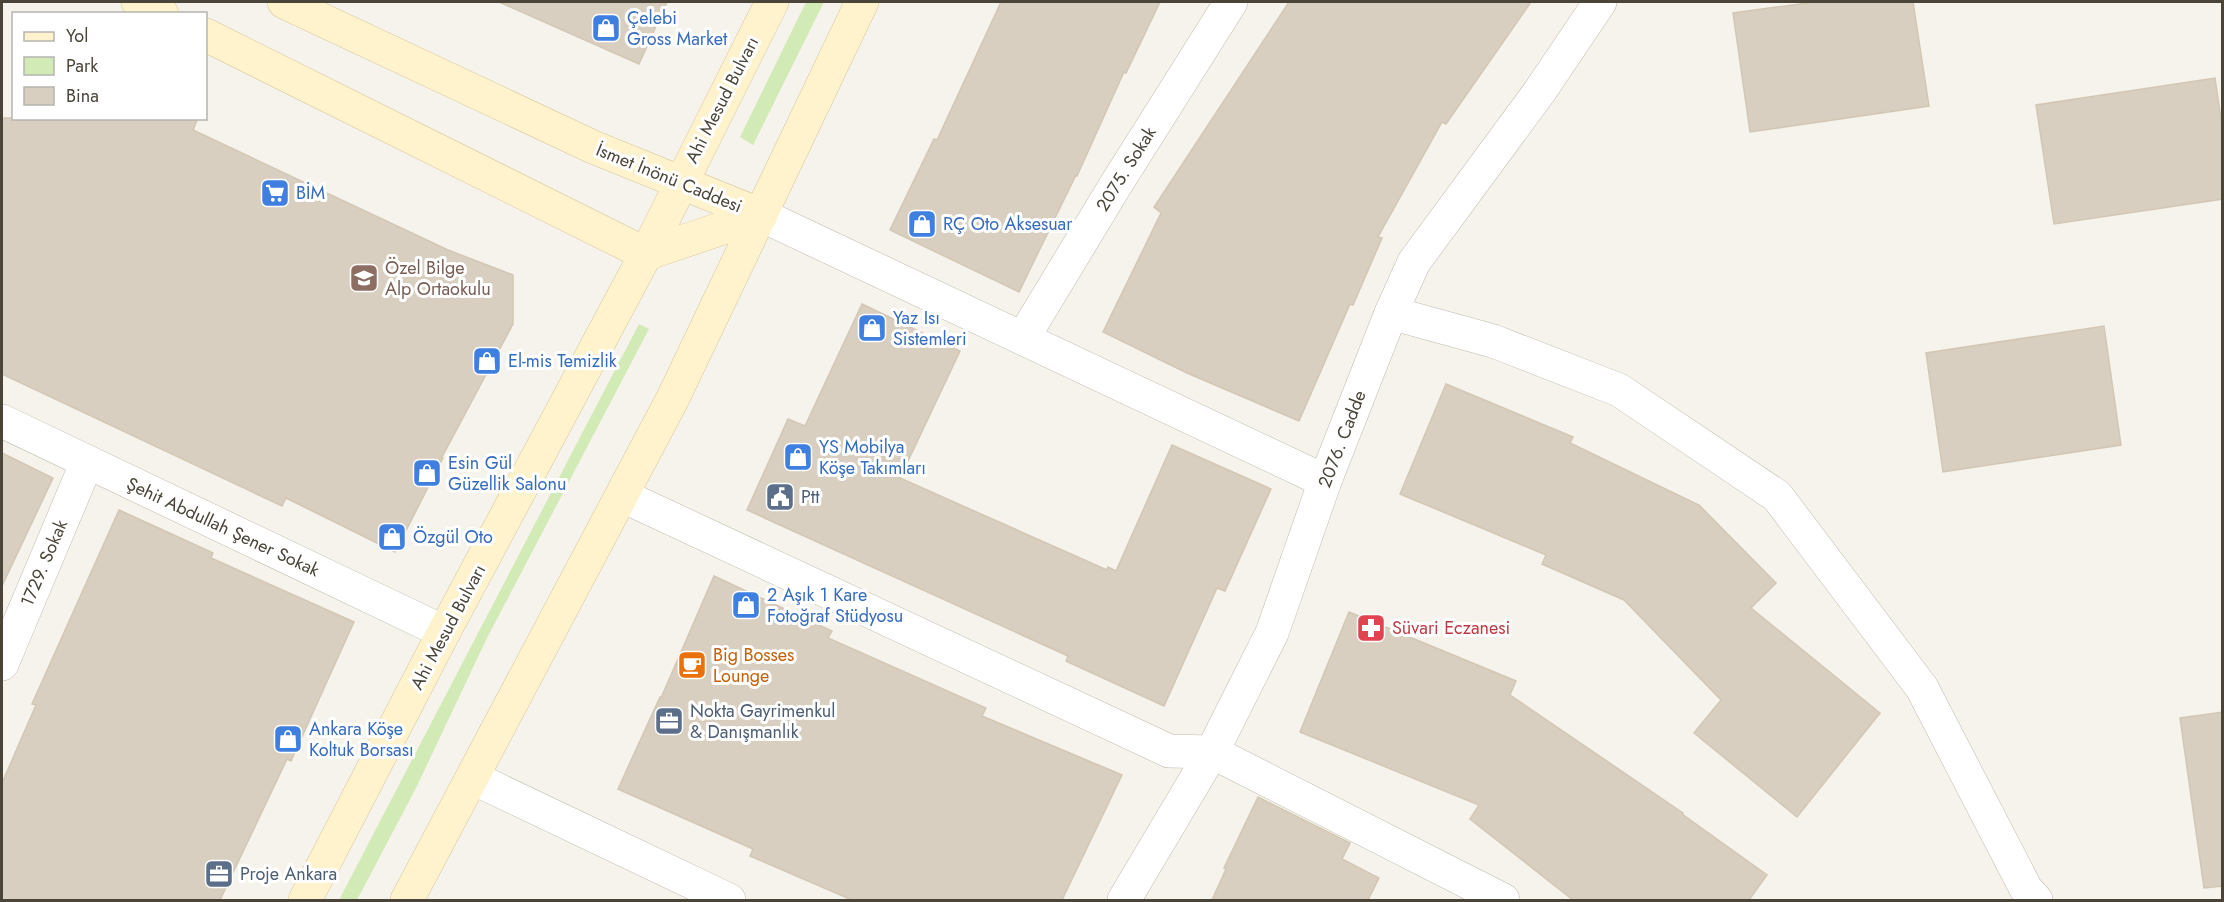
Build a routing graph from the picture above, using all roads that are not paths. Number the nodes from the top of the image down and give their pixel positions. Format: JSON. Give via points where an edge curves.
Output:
{"nodes":[{"id":1,"x":138,"y":2,"type":"edge"},
{"id":2,"x":284,"y":2,"type":"edge"},
{"id":3,"x":772,"y":2,"type":"edge"},
{"id":4,"x":862,"y":2,"type":"edge"},
{"id":5,"x":1231,"y":2,"type":"edge"},
{"id":6,"x":1600,"y":2,"type":"edge"},
{"id":7,"x":158,"y":12,"type":"edge"},
{"id":8,"x":207,"y":35,"type":"edge"},
{"id":9,"x":681,"y":183,"type":"junction"},
{"id":10,"x":761,"y":215,"type":"junction"},
{"id":11,"x":646,"y":254,"type":"junction"},
{"id":12,"x":1391,"y":313,"type":"junction"},
{"id":13,"x":1023,"y":338,"type":"junction"},
{"id":14,"x":2,"y":421,"type":"edge"},
{"id":15,"x":87,"y":462,"type":"junction"},
{"id":16,"x":1325,"y":481,"type":"junction"},
{"id":17,"x":622,"y":496,"type":"junction"},
{"id":18,"x":444,"y":632,"type":"junction"},
{"id":19,"x":2,"y":664,"type":"edge"},
{"id":20,"x":1212,"y":752,"type":"junction"},
{"id":21,"x":473,"y":778,"type":"junction"},
{"id":22,"x":305,"y":900,"type":"edge"},
{"id":23,"x":407,"y":900,"type":"edge"},
{"id":24,"x":729,"y":900,"type":"edge"},
{"id":25,"x":1124,"y":900,"type":"edge"},
{"id":26,"x":1503,"y":900,"type":"edge"},
{"id":27,"x":2036,"y":900,"type":"edge"}],
"edges":[{"from":1,"to":7,"type":"main road"},
{"from":2,"to":9,"type":"main road","name":"İsmet İnönü Caddesi","via":[[593,147]]},
{"from":3,"to":9,"type":"main road","name":"Ahi Mesud Bulvarı"},
{"from":4,"to":10,"type":"main road"},
{"from":5,"to":13,"type":"street","name":"2075. Sokak"},
{"from":6,"to":12,"type":"street","name":"2076. Cadde","via":[[1414,262]]},
{"from":8,"to":11,"type":"main road"},
{"from":9,"to":10,"type":"main road","name":"İsmet İnönü Caddesi"},
{"from":9,"to":11,"type":"main road","name":"Ahi Mesud Bulvarı"},
{"from":10,"to":11,"type":"main road","name":"İsmet İnönü Caddesi"},
{"from":10,"to":13,"type":"street"},
{"from":10,"to":17,"type":"main road"},
{"from":11,"to":18,"type":"main road","name":"Ahi Mesud Bulvarı"},
{"from":12,"to":16,"type":"street","name":"2076. Cadde"},
{"from":12,"to":27,"type":"street","via":[[1493,341],[1619,390],[1777,496],[1922,688],[2026,889]]},
{"from":13,"to":16,"type":"street"},
{"from":14,"to":15,"type":"street","name":"Şehit Abdullah Şener Sokak"},
{"from":15,"to":18,"type":"street","name":"Şehit Abdullah Şener Sokak"},
{"from":15,"to":19,"type":"street","name":"1729. Sokak"},
{"from":16,"to":20,"type":"street","name":"2076. Cadde","via":[[1272,633]]},
{"from":17,"to":20,"type":"street","via":[[1169,751]]},
{"from":17,"to":21,"type":"main road"},
{"from":18,"to":22,"type":"main road","name":"Ahi Mesud Bulvarı"},
{"from":20,"to":25,"type":"street","name":"2076. Cadde"},
{"from":20,"to":26,"type":"street"},
{"from":21,"to":23,"type":"main road"},
{"from":21,"to":24,"type":"street"}]}
